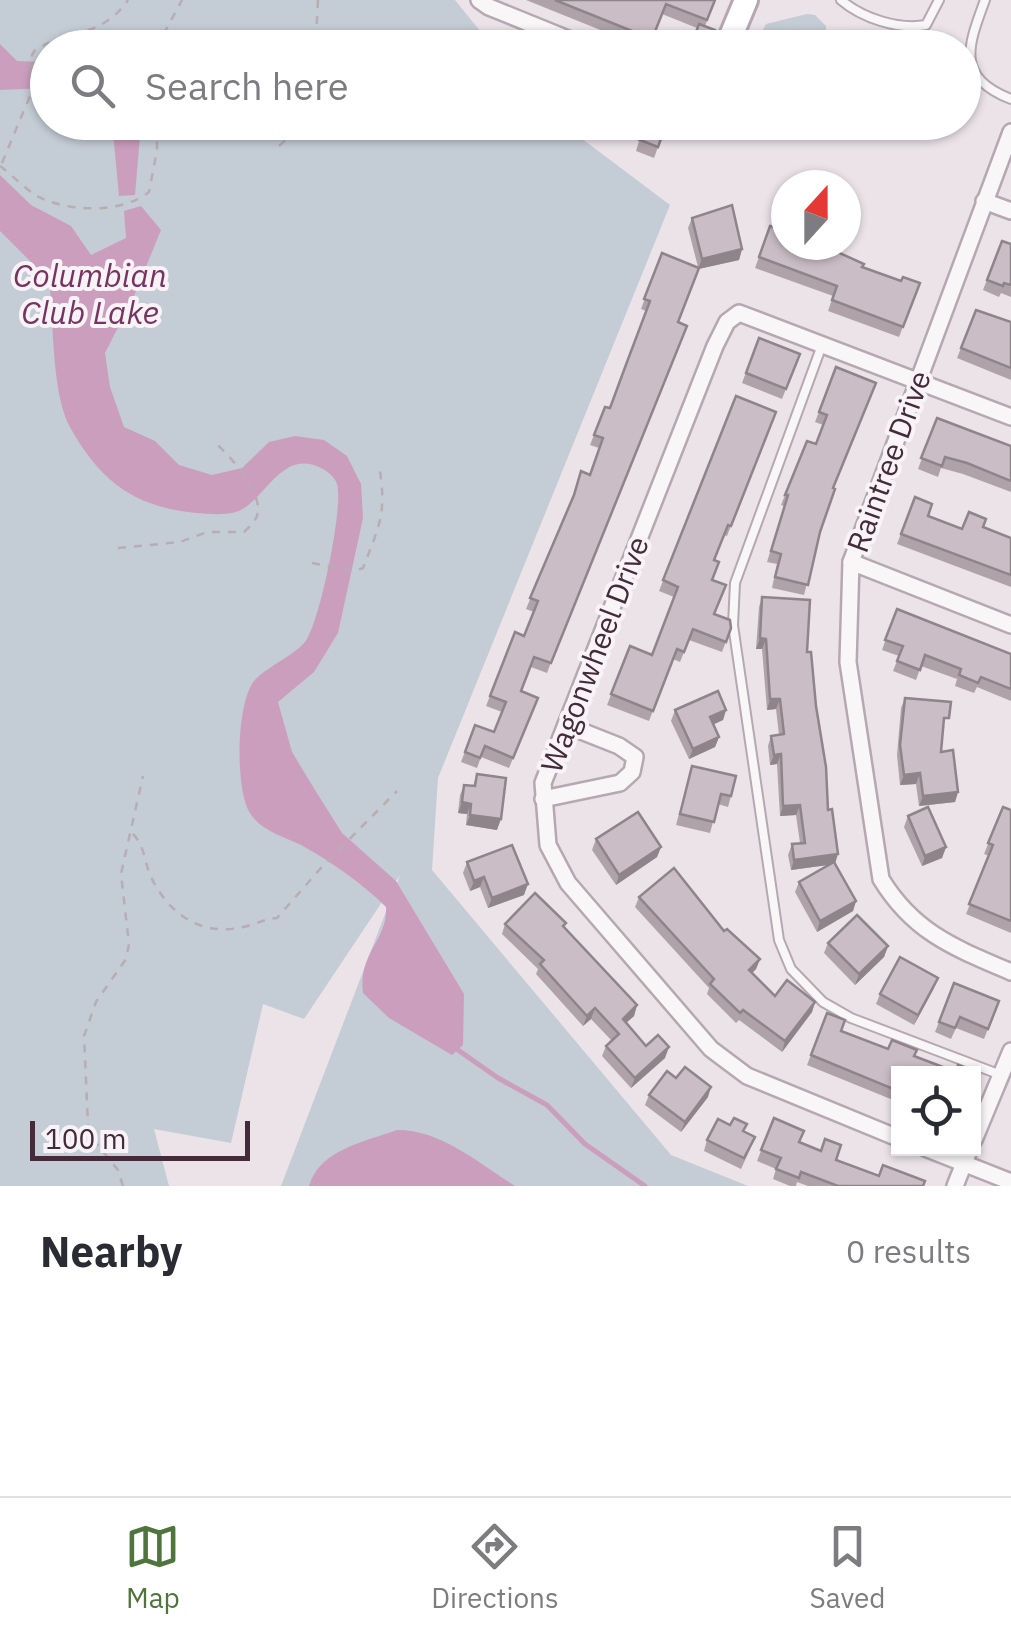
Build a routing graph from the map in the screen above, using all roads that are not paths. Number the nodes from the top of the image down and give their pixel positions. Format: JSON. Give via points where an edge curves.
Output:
{"nodes":[{"id":1,"x":479,"y":0,"type":"edge"},
{"id":2,"x":746,"y":0,"type":"edge"},
{"id":3,"x":841,"y":0,"type":"edge"},
{"id":4,"x":939,"y":0,"type":"edge"},
{"id":5,"x":985,"y":0,"type":"edge"},
{"id":6,"x":548,"y":30,"type":"edge"},
{"id":7,"x":734,"y":30,"type":"edge"},
{"id":8,"x":974,"y":30,"type":"edge"},
{"id":9,"x":981,"y":79,"type":"edge"},
{"id":10,"x":1011,"y":98,"type":"edge"},
{"id":11,"x":1011,"y":132,"type":"edge"},
{"id":12,"x":984,"y":200,"type":"junction"},
{"id":13,"x":1011,"y":211,"type":"edge"},
{"id":14,"x":822,"y":345,"type":"junction"},
{"id":15,"x":916,"y":381,"type":"junction"},
{"id":16,"x":1011,"y":418,"type":"edge"},
{"id":17,"x":851,"y":562,"type":"junction"},
{"id":18,"x":1011,"y":625,"type":"edge"},
{"id":19,"x":566,"y":725,"type":"junction"},
{"id":20,"x":543,"y":799,"type":"junction"},
{"id":21,"x":1011,"y":972,"type":"edge"},
{"id":22,"x":1011,"y":1052,"type":"edge"},
{"id":23,"x":1001,"y":1076,"type":"junction"},
{"id":24,"x":981,"y":1123,"type":"edge"},
{"id":25,"x":891,"y":1135,"type":"edge"},
{"id":26,"x":966,"y":1156,"type":"edge"},
{"id":27,"x":1011,"y":1182,"type":"edge"},
{"id":28,"x":955,"y":1186,"type":"edge"}],
"edges":[{"from":1,"to":6,"type":"street"},
{"from":2,"to":7,"type":"street"},
{"from":3,"to":4,"type":"lane","via":[[906,28],[926,25]]},
{"from":5,"to":8,"type":"lane"},
{"from":9,"to":10,"type":"lane"},
{"from":11,"to":12,"type":"street","name":"Raintree Drive"},
{"from":12,"to":13,"type":"street"},
{"from":12,"to":15,"type":"street","name":"Raintree Drive"},
{"from":14,"to":15,"type":"street"},
{"from":14,"to":19,"type":"street","name":"Wagonwheel Drive","via":[[739,313],[727,322]]},
{"from":14,"to":23,"type":"lane","via":[[735,583],[732,625],[779,940],[791,968],[823,1002]]},
{"from":15,"to":16,"type":"street"},
{"from":15,"to":17,"type":"street","name":"Raintree Drive"},
{"from":17,"to":18,"type":"street"},
{"from":17,"to":21,"type":"street","name":"Raintree Drive","via":[[848,662],[881,879],[922,928]]},
{"from":19,"to":20,"type":"street","name":"Wagonwheel Drive"},
{"from":19,"to":20,"type":"street","via":[[635,757],[632,772],[620,783]]},
{"from":20,"to":25,"type":"street","name":"Wagonwheel Drive","via":[[548,845],[568,883],[711,1049],[746,1076]]},
{"from":22,"to":23,"type":"street"},
{"from":23,"to":24,"type":"street"},
{"from":26,"to":27,"type":"street"},
{"from":26,"to":28,"type":"street"}]}
